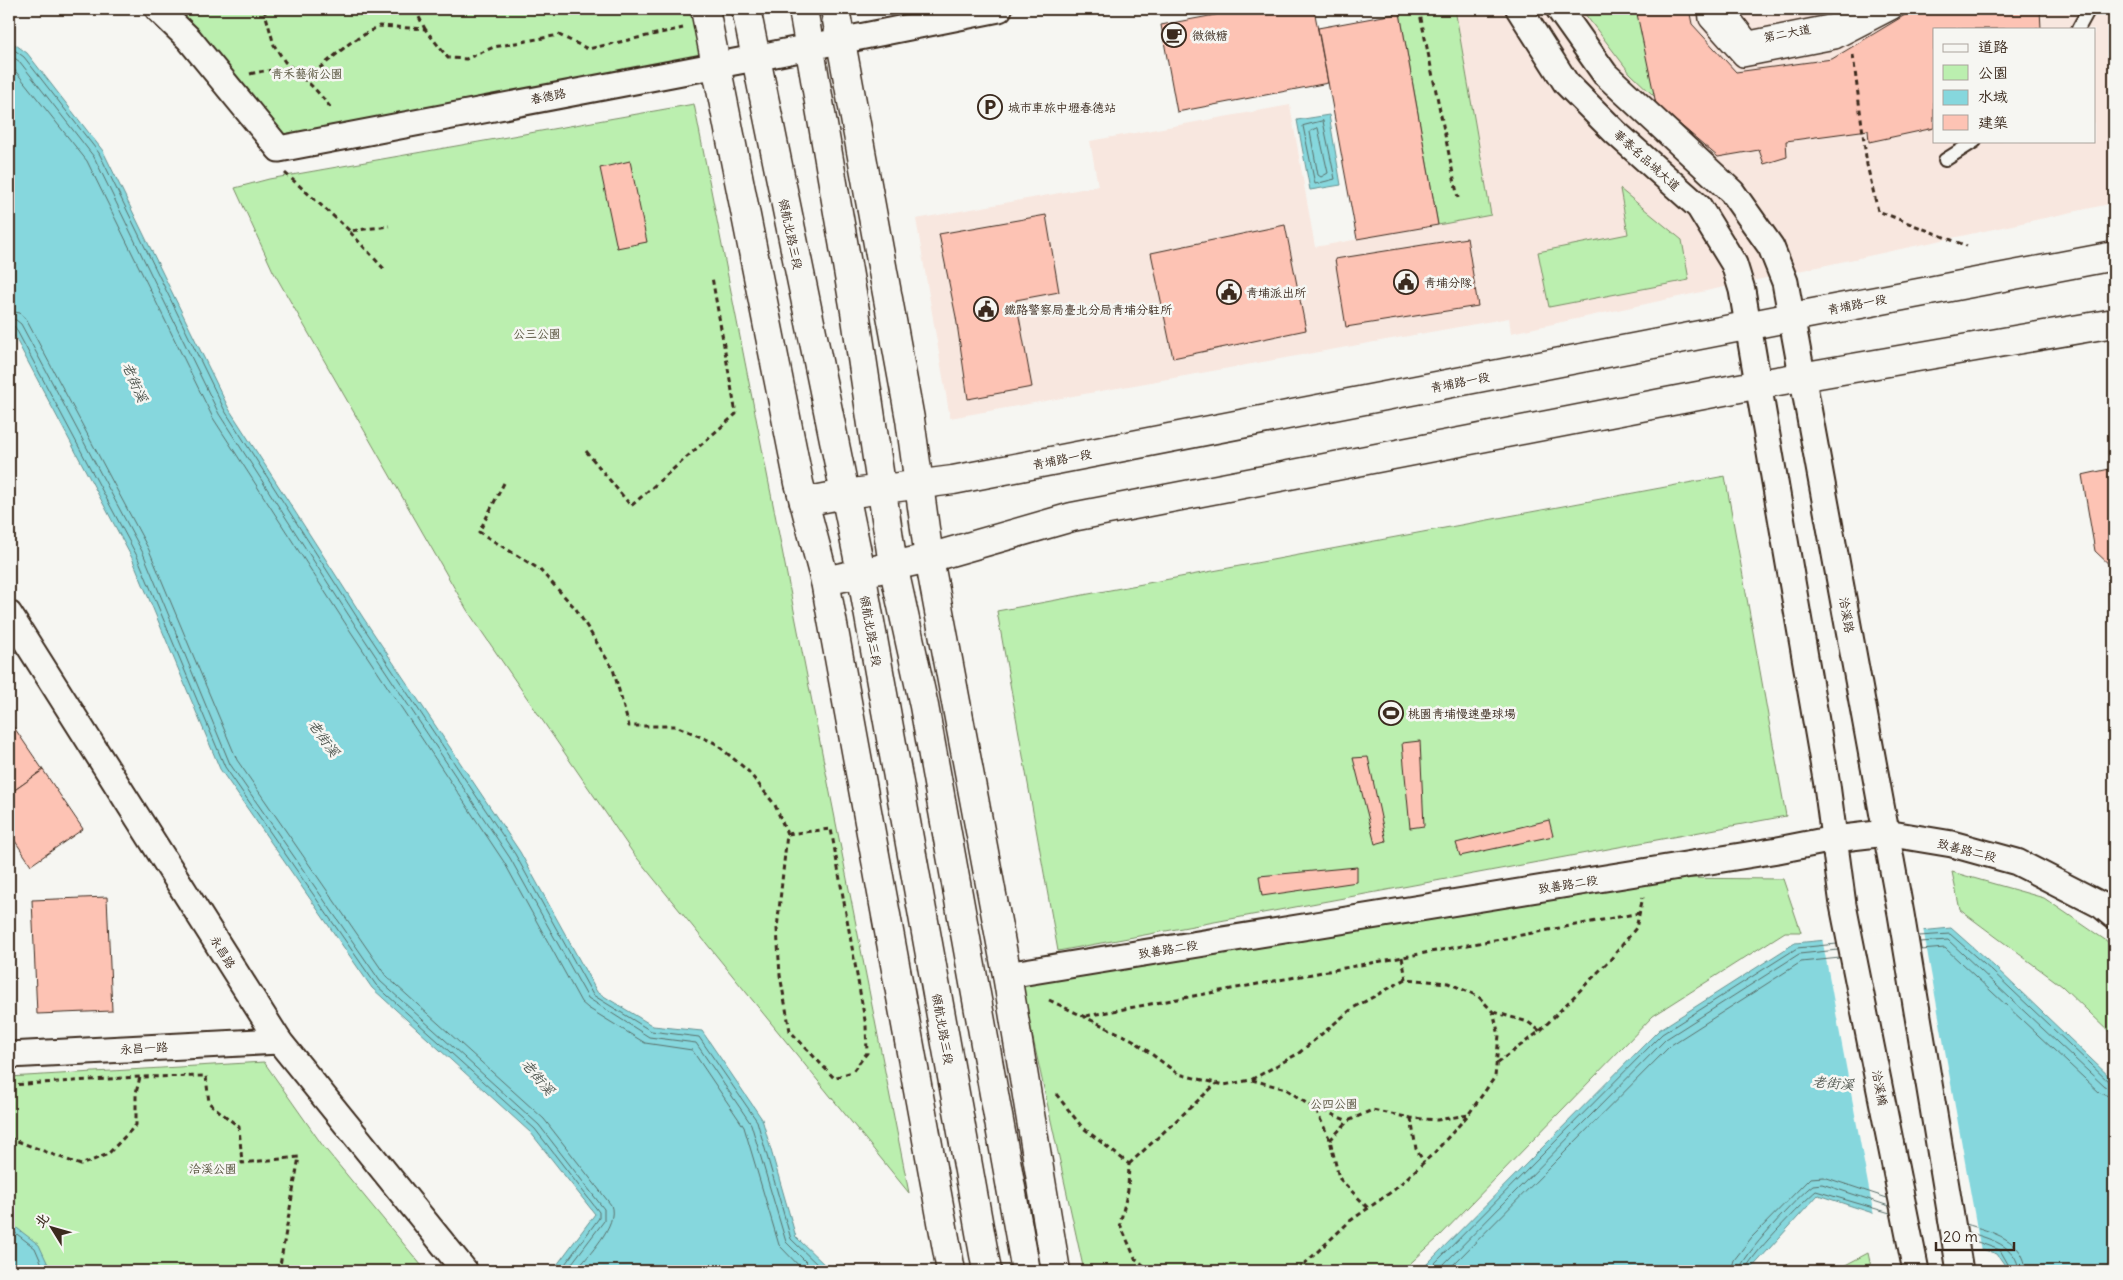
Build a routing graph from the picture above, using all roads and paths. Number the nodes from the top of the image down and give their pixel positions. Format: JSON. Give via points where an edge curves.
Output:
{"nodes":[{"id":1,"x":158,"y":9,"type":"edge"},
{"id":2,"x":264,"y":9,"type":"edge"},
{"id":3,"x":415,"y":9,"type":"edge"},
{"id":4,"x":746,"y":9,"type":"edge"},
{"id":5,"x":804,"y":9,"type":"edge"},
{"id":6,"x":835,"y":9,"type":"edge"},
{"id":7,"x":999,"y":9,"type":"edge"},
{"id":8,"x":1419,"y":9,"type":"edge"},
{"id":9,"x":1519,"y":9,"type":"edge"},
{"id":10,"x":1559,"y":9,"type":"edge"},
{"id":11,"x":1708,"y":9,"type":"edge"},
{"id":12,"x":1724,"y":9,"type":"edge"},
{"id":13,"x":1862,"y":9,"type":"edge"},
{"id":14,"x":1893,"y":9,"type":"edge"},
{"id":15,"x":2089,"y":9,"type":"edge"},
{"id":16,"x":697,"y":18,"type":"edge"},
{"id":17,"x":2079,"y":28,"type":"edge"},
{"id":18,"x":425,"y":29,"type":"junction"},
{"id":19,"x":1843,"y":36,"type":"junction"},
{"id":20,"x":841,"y":41,"type":"junction"},
{"id":21,"x":810,"y":46,"type":"junction"},
{"id":22,"x":754,"y":58,"type":"junction"},
{"id":23,"x":715,"y":64,"type":"junction"},
{"id":24,"x":249,"y":74,"type":"dead end"},
{"id":25,"x":301,"y":76,"type":"junction"},
{"id":26,"x":331,"y":108,"type":"dead end"},
{"id":27,"x":1973,"y":142,"type":"edge"},
{"id":28,"x":1945,"y":160,"type":"dead end"},
{"id":29,"x":291,"y":168,"type":"dead end"},
{"id":30,"x":1458,"y":198,"type":"dead end"},
{"id":31,"x":389,"y":226,"type":"dead end"},
{"id":32,"x":350,"y":232,"type":"junction"},
{"id":33,"x":1967,"y":246,"type":"dead end"},
{"id":34,"x":2114,"y":256,"type":"edge"},
{"id":35,"x":384,"y":269,"type":"dead end"},
{"id":36,"x":712,"y":277,"type":"dead end"},
{"id":37,"x":1792,"y":316,"type":"junction"},
{"id":38,"x":2114,"y":322,"type":"edge"},
{"id":39,"x":1749,"y":325,"type":"junction"},
{"id":40,"x":1803,"y":377,"type":"junction"},
{"id":41,"x":1760,"y":384,"type":"junction"},
{"id":42,"x":586,"y":451,"type":"dead end"},
{"id":43,"x":504,"y":483,"type":"dead end"},
{"id":44,"x":919,"y":485,"type":"junction"},
{"id":45,"x":881,"y":490,"type":"junction"},
{"id":46,"x":845,"y":494,"type":"junction"},
{"id":47,"x":804,"y":502,"type":"junction"},
{"id":48,"x":929,"y":558,"type":"junction"},
{"id":49,"x":893,"y":565,"type":"junction"},
{"id":50,"x":861,"y":572,"type":"junction"},
{"id":51,"x":825,"y":581,"type":"junction"},
{"id":52,"x":9,"y":614,"type":"edge"},
{"id":53,"x":1886,"y":833,"type":"junction"},
{"id":54,"x":787,"y":834,"type":"junction"},
{"id":55,"x":1834,"y":839,"type":"junction"},
{"id":56,"x":1644,"y":896,"type":"dead end"},
{"id":57,"x":1640,"y":913,"type":"junction"},
{"id":58,"x":2114,"y":916,"type":"edge"},
{"id":59,"x":1402,"y":957,"type":"junction"},
{"id":60,"x":1007,"y":975,"type":"junction"},
{"id":61,"x":1406,"y":979,"type":"junction"},
{"id":62,"x":1049,"y":1000,"type":"dead end"},
{"id":63,"x":1493,"y":1012,"type":"junction"},
{"id":64,"x":1085,"y":1016,"type":"junction"},
{"id":65,"x":1540,"y":1031,"type":"junction"},
{"id":66,"x":280,"y":1041,"type":"junction"},
{"id":67,"x":9,"y":1055,"type":"edge"},
{"id":68,"x":1496,"y":1063,"type":"junction"},
{"id":69,"x":140,"y":1077,"type":"junction"},
{"id":70,"x":1251,"y":1080,"type":"junction"},
{"id":71,"x":1217,"y":1083,"type":"junction"},
{"id":72,"x":9,"y":1085,"type":"edge"},
{"id":73,"x":1053,"y":1087,"type":"dead end"},
{"id":74,"x":1307,"y":1104,"type":"junction"},
{"id":75,"x":1468,"y":1115,"type":"junction"},
{"id":76,"x":1410,"y":1118,"type":"junction"},
{"id":77,"x":1348,"y":1121,"type":"junction"},
{"id":78,"x":9,"y":1138,"type":"edge"},
{"id":79,"x":1330,"y":1140,"type":"junction"},
{"id":80,"x":1424,"y":1162,"type":"junction"},
{"id":81,"x":1129,"y":1164,"type":"junction"},
{"id":82,"x":1368,"y":1208,"type":"junction"},
{"id":83,"x":949,"y":1260,"type":"edge"},
{"id":84,"x":986,"y":1263,"type":"edge"},
{"id":85,"x":1024,"y":1263,"type":"edge"},
{"id":86,"x":1055,"y":1263,"type":"edge"},
{"id":87,"x":279,"y":1271,"type":"edge"},
{"id":88,"x":465,"y":1271,"type":"edge"},
{"id":89,"x":1150,"y":1271,"type":"edge"},
{"id":90,"x":1297,"y":1271,"type":"edge"},
{"id":91,"x":1916,"y":1271,"type":"edge"},
{"id":92,"x":1960,"y":1271,"type":"edge"}],
"edges":[{"from":1,"to":23,"type":"street","name":"春德路","via":[[189,39],[279,149]]},
{"from":2,"to":25,"type":"path","via":[[274,45]]},
{"from":3,"to":18,"type":"path"},
{"from":4,"to":22,"type":"main road","name":"領航北路三段"},
{"from":5,"to":21,"type":"main road"},
{"from":6,"to":20,"type":"main road"},
{"from":7,"to":20,"type":"street","name":"春德路"},
{"from":8,"to":30,"type":"path"},
{"from":9,"to":39,"type":"street","name":"華泰名品城大道","via":[[1566,83],[1699,207],[1734,264]]},
{"from":10,"to":37,"type":"street","via":[[1605,74],[1732,192],[1771,247],[1785,282]]},
{"from":11,"to":19,"type":"street","name":"第二大道","via":[[1710,19],[1743,57]]},
{"from":12,"to":13,"type":"street","name":"第二大道","via":[[1749,41],[1834,24]]},
{"from":14,"to":19,"type":"street"},
{"from":15,"to":17,"type":"lane"},
{"from":16,"to":18,"type":"path","via":[[588,48],[559,35],[494,46],[466,59],[448,58]]},
{"from":16,"to":23,"type":"main road"},
{"from":18,"to":25,"type":"path","via":[[379,26],[350,43],[321,67]]},
{"from":19,"to":33,"type":"path","via":[[1878,210]]},
{"from":20,"to":21,"type":"street","name":"春德路"},
{"from":20,"to":44,"type":"main road","via":[[910,419]]},
{"from":21,"to":22,"type":"street","name":"春德路"},
{"from":21,"to":45,"type":"main road","via":[[855,310]]},
{"from":22,"to":23,"type":"street","name":"春德路"},
{"from":22,"to":46,"type":"main road","name":"領航北路三段"},
{"from":23,"to":47,"type":"main road"},
{"from":24,"to":25,"type":"path","via":[[272,68]]},
{"from":25,"to":26,"type":"path","via":[[312,84]]},
{"from":27,"to":28,"type":"lane"},
{"from":29,"to":32,"type":"path","via":[[282,170]]},
{"from":31,"to":32,"type":"path"},
{"from":32,"to":35,"type":"path"},
{"from":34,"to":37,"type":"main road","name":"青埔路一段"},
{"from":36,"to":42,"type":"path","via":[[736,414],[631,506]]},
{"from":37,"to":39,"type":"main road","name":"青埔路一段"},
{"from":37,"to":40,"type":"street","name":"洽溪路"},
{"from":38,"to":40,"type":"main road"},
{"from":39,"to":41,"type":"street"},
{"from":39,"to":44,"type":"main road","name":"青埔路一段"},
{"from":40,"to":41,"type":"main road"},
{"from":40,"to":53,"type":"street","name":"洽溪路"},
{"from":41,"to":48,"type":"main road","via":[[1072,516]]},
{"from":41,"to":55,"type":"street"},
{"from":43,"to":54,"type":"path","via":[[479,532],[539,569],[576,609],[613,669],[629,726],[676,726],[715,743],[748,770],[775,805]]},
{"from":44,"to":45,"type":"main road","name":"青埔路一段"},
{"from":44,"to":48,"type":"main road"},
{"from":45,"to":46,"type":"main road","name":"青埔路一段"},
{"from":45,"to":49,"type":"main road"},
{"from":46,"to":47,"type":"main road","name":"青埔路一段"},
{"from":46,"to":50,"type":"main road","name":"領航北路三段"},
{"from":47,"to":51,"type":"main road"},
{"from":48,"to":49,"type":"main road"},
{"from":48,"to":60,"type":"main road"},
{"from":49,"to":50,"type":"main road"},
{"from":49,"to":85,"type":"main road","via":[[924,706]]},
{"from":50,"to":51,"type":"main road"},
{"from":50,"to":84,"type":"main road","name":"領航北路三段"},
{"from":51,"to":83,"type":"main road"},
{"from":52,"to":66,"type":"street","name":"永昌路"},
{"from":53,"to":55,"type":"street","name":"致善路二段"},
{"from":53,"to":58,"type":"street","name":"致善路二段","via":[[1952,844],[2017,862],[2101,905]]},
{"from":53,"to":92,"type":"street","name":"洽溪路"},
{"from":54,"to":54,"type":"path","via":[[777,929],[780,975],[790,1031],[834,1078],[852,1072],[867,1053],[866,1026],[831,829]]},
{"from":55,"to":60,"type":"street","name":"致善路二段"},
{"from":55,"to":91,"type":"street","name":"洽溪橋","via":[[1843,905]]},
{"from":56,"to":57,"type":"path"},
{"from":57,"to":59,"type":"path"},
{"from":57,"to":65,"type":"path","via":[[1636,928],[1615,953]]},
{"from":59,"to":61,"type":"path"},
{"from":59,"to":64,"type":"path"},
{"from":60,"to":86,"type":"main road"},
{"from":61,"to":63,"type":"path","via":[[1448,983],[1478,996]]},
{"from":61,"to":70,"type":"path","via":[[1353,1008],[1299,1053]]},
{"from":62,"to":64,"type":"path"},
{"from":63,"to":65,"type":"path","via":[[1528,1022]]},
{"from":63,"to":68,"type":"path","via":[[1500,1035]]},
{"from":64,"to":71,"type":"path","via":[[1134,1040],[1178,1074]]},
{"from":65,"to":68,"type":"path"},
{"from":66,"to":67,"type":"street","name":"永昌一路"},
{"from":66,"to":88,"type":"street","name":"永昌路"},
{"from":68,"to":75,"type":"path","via":[[1495,1077]]},
{"from":69,"to":72,"type":"path"},
{"from":69,"to":78,"type":"path","via":[[136,1093],[136,1125],[108,1154],[82,1165]]},
{"from":69,"to":87,"type":"path","via":[[206,1076],[209,1103],[239,1127],[242,1163],[299,1157]]},
{"from":70,"to":71,"type":"path","via":[[1224,1085]]},
{"from":70,"to":74,"type":"path","via":[[1286,1089]]},
{"from":71,"to":81,"type":"path"},
{"from":73,"to":81,"type":"path","via":[[1082,1127]]},
{"from":74,"to":77,"type":"path"},
{"from":74,"to":79,"type":"path","via":[[1316,1110]]},
{"from":75,"to":76,"type":"path","via":[[1437,1120]]},
{"from":75,"to":80,"type":"path"},
{"from":76,"to":77,"type":"path","via":[[1372,1110]]},
{"from":76,"to":80,"type":"path","via":[[1416,1149]]},
{"from":77,"to":79,"type":"path"},
{"from":79,"to":82,"type":"path","via":[[1339,1178]]},
{"from":80,"to":82,"type":"path","via":[[1394,1190]]},
{"from":81,"to":89,"type":"path","via":[[1128,1190],[1120,1224],[1136,1258]]},
{"from":82,"to":90,"type":"path"}]}
